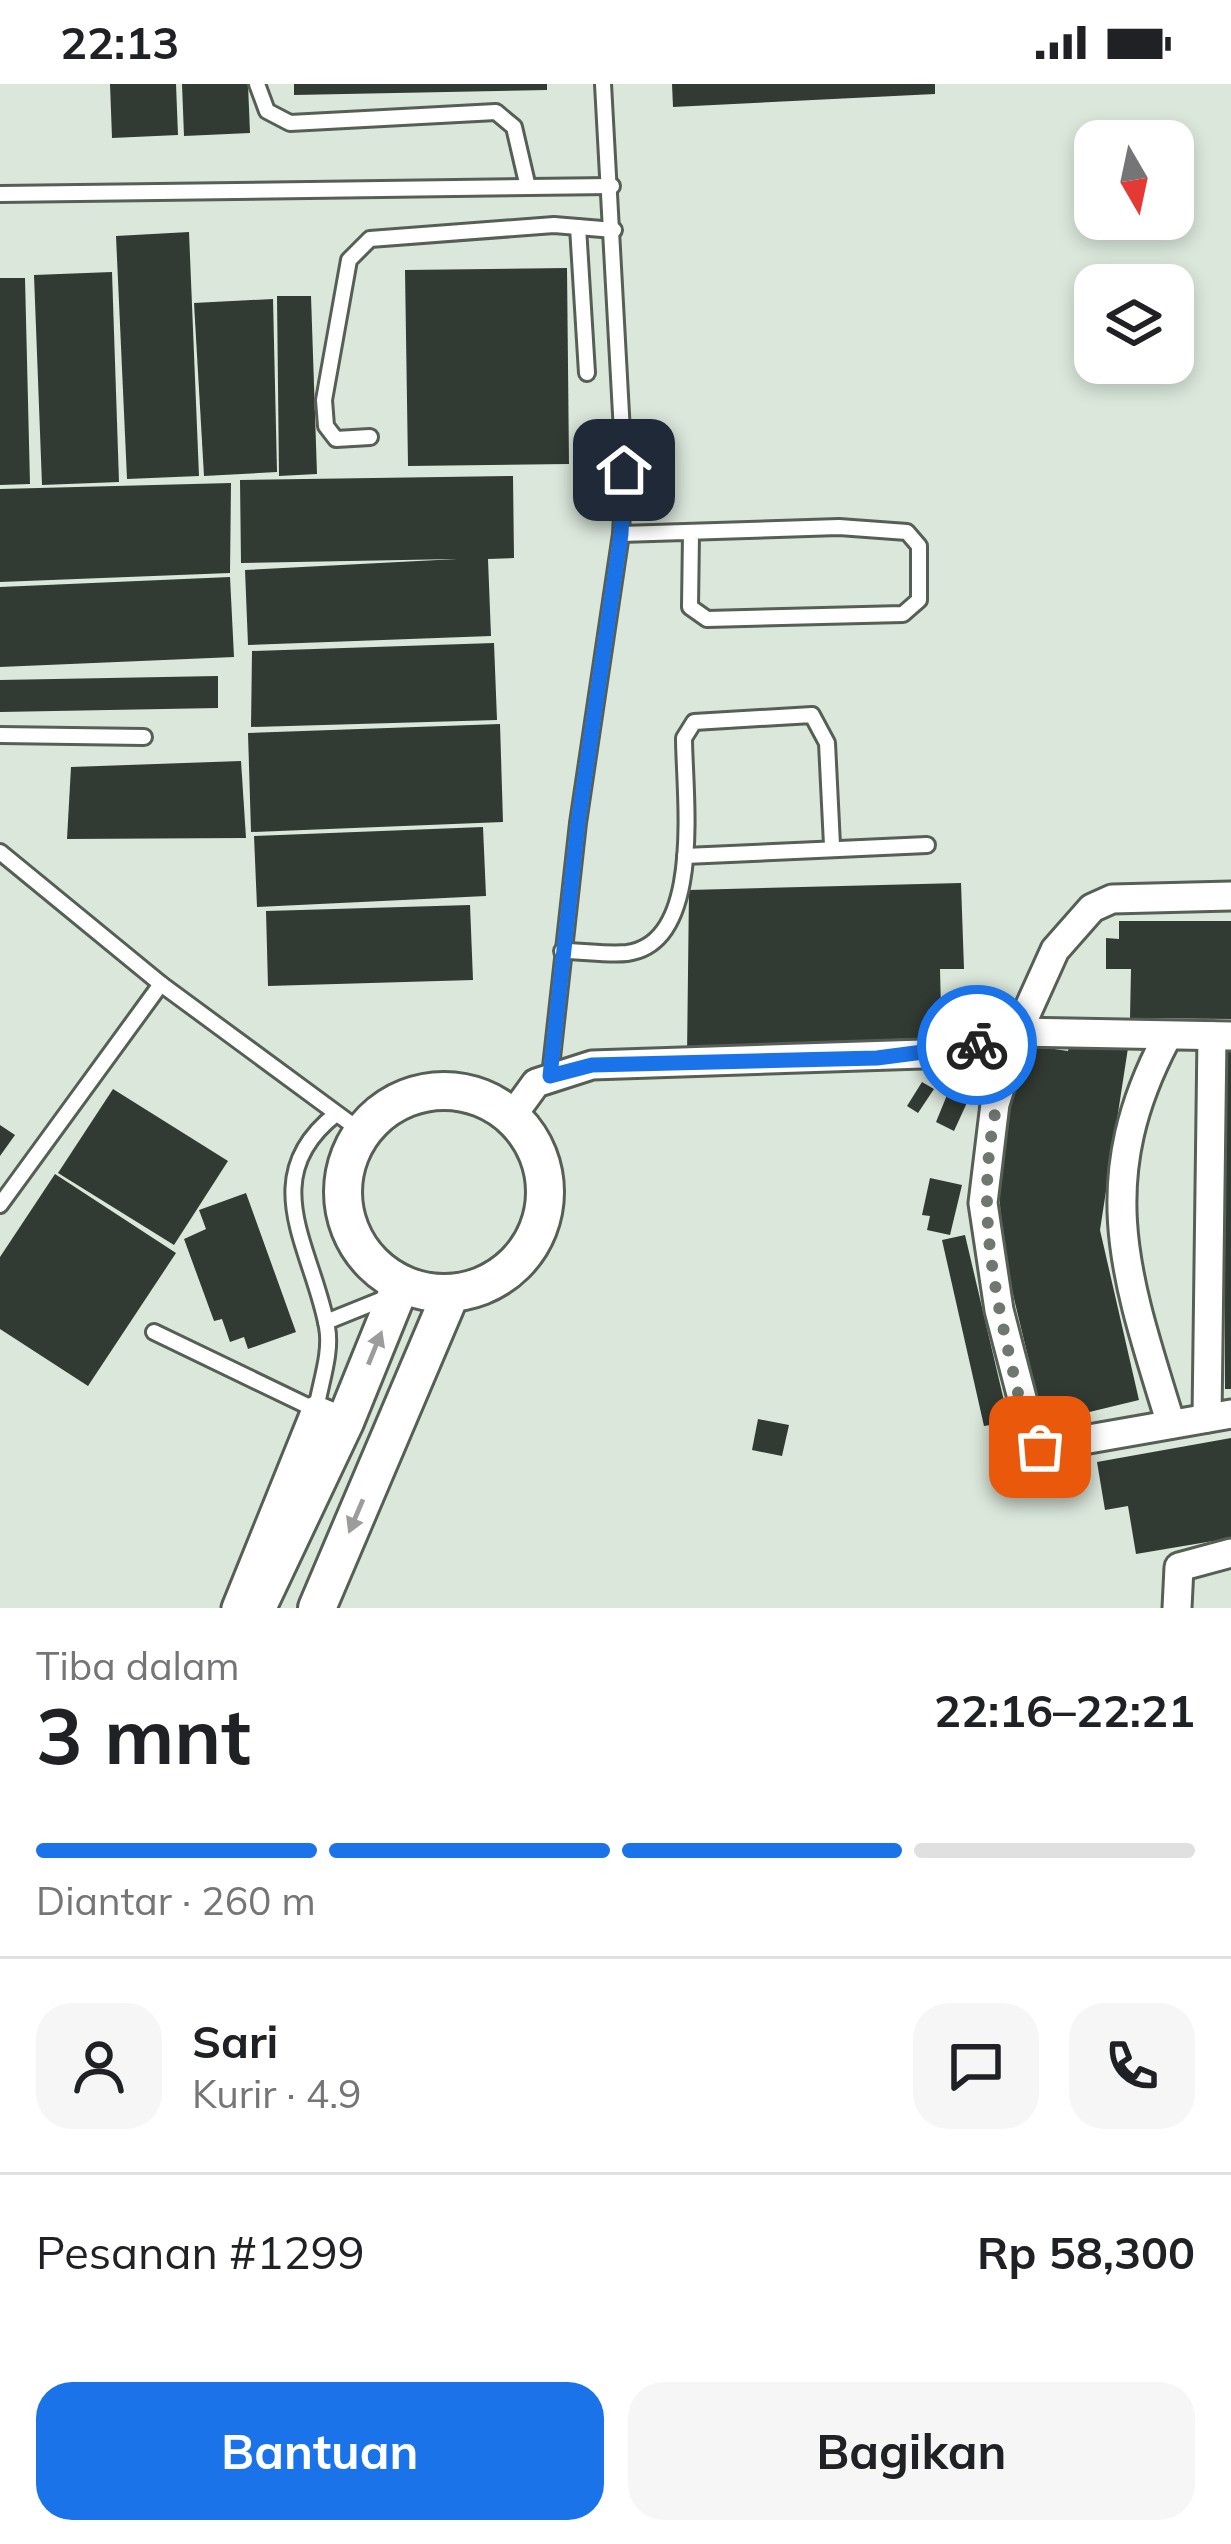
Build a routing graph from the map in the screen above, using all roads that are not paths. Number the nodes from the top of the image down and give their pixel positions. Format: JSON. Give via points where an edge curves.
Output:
{"nodes":[{"id":1,"x":257,"y":84,"type":"edge"},
{"id":2,"x":603,"y":84,"type":"edge"},
{"id":3,"x":527,"y":183,"type":"junction"},
{"id":4,"x":612,"y":186,"type":"junction"},
{"id":5,"x":0,"y":194,"type":"edge"},
{"id":6,"x":578,"y":227,"type":"junction"},
{"id":7,"x":614,"y":230,"type":"junction"},
{"id":8,"x":587,"y":373,"type":"dead end"},
{"id":9,"x":370,"y":437,"type":"dead end"},
{"id":10,"x":621,"y":534,"type":"junction"},
{"id":11,"x":691,"y":534,"type":"junction"},
{"id":12,"x":0,"y":734,"type":"edge"},
{"id":13,"x":144,"y":736,"type":"dead end"},
{"id":14,"x":832,"y":845,"type":"junction"},
{"id":15,"x":927,"y":845,"type":"dead end"},
{"id":16,"x":0,"y":852,"type":"edge"},
{"id":17,"x":685,"y":856,"type":"junction"},
{"id":18,"x":1231,"y":896,"type":"edge"},
{"id":19,"x":562,"y":951,"type":"junction"},
{"id":20,"x":160,"y":984,"type":"junction"},
{"id":21,"x":1018,"y":1032,"type":"junction"},
{"id":22,"x":1221,"y":1036,"type":"edge"},
{"id":23,"x":1166,"y":1039,"type":"junction"},
{"id":24,"x":550,"y":1076,"type":"junction"},
{"id":25,"x":512,"y":1116,"type":"junction"},
{"id":26,"x":349,"y":1123,"type":"junction"},
{"id":27,"x":0,"y":1205,"type":"edge"},
{"id":28,"x":399,"y":1288,"type":"junction"},
{"id":29,"x":452,"y":1293,"type":"junction"},
{"id":30,"x":326,"y":1322,"type":"junction"},
{"id":31,"x":154,"y":1332,"type":"dead end"},
{"id":32,"x":330,"y":1416,"type":"junction"},
{"id":33,"x":1219,"y":1416,"type":"edge"},
{"id":34,"x":1171,"y":1424,"type":"junction"},
{"id":35,"x":1231,"y":1553,"type":"edge"},
{"id":36,"x":236,"y":1608,"type":"edge"},
{"id":37,"x":257,"y":1608,"type":"edge"},
{"id":38,"x":317,"y":1608,"type":"edge"},
{"id":39,"x":1177,"y":1608,"type":"edge"}],
"edges":[{"from":1,"to":3,"type":"lane","via":[[267,110],[290,123],[496,112],[514,128]]},
{"from":2,"to":4,"type":"lane"},
{"from":3,"to":4,"type":"lane"},
{"from":3,"to":5,"type":"lane"},
{"from":4,"to":7,"type":"lane"},
{"from":6,"to":7,"type":"lane"},
{"from":6,"to":8,"type":"lane"},
{"from":6,"to":9,"type":"lane","via":[[370,239],[358,248],[349,260],[324,415],[336,440]]},
{"from":7,"to":10,"type":"lane"},
{"from":10,"to":11,"type":"lane"},
{"from":10,"to":19,"type":"lane"},
{"from":11,"to":11,"type":"lane","via":[[907,532],[920,546],[919,600],[903,614],[707,619],[690,607]]},
{"from":12,"to":13,"type":"lane"},
{"from":14,"to":15,"type":"lane"},
{"from":14,"to":17,"type":"lane"},
{"from":14,"to":17,"type":"lane","via":[[821,725],[812,716],[713,719],[694,722],[684,737]]},
{"from":16,"to":20,"type":"lane"},
{"from":17,"to":19,"type":"lane","via":[[676,913],[662,934],[632,952]]},
{"from":18,"to":21,"type":"street","via":[[1112,899],[1092,908],[1055,950]]},
{"from":19,"to":24,"type":"lane"},
{"from":20,"to":26,"type":"lane"},
{"from":20,"to":27,"type":"lane"},
{"from":21,"to":23,"type":"street"},
{"from":21,"to":24,"type":"street","via":[[953,1052],[592,1065]]},
{"from":21,"to":34,"type":"street","via":[[995,1104],[983,1203],[1029,1439],[1040,1447]]},
{"from":22,"to":23,"type":"street"},
{"from":22,"to":33,"type":"street"},
{"from":23,"to":34,"type":"street","via":[[1140,1088],[1119,1223],[1129,1287]]},
{"from":24,"to":25,"type":"street"},
{"from":25,"to":26,"type":"street","via":[[464,1092],[435,1091]]},
{"from":25,"to":29,"type":"street","via":[[543,1166],[540,1226],[504,1274]]},
{"from":26,"to":28,"type":"street","via":[[345,1217],[357,1244]]},
{"from":26,"to":30,"type":"lane","via":[[303,1146],[292,1214]]},
{"from":28,"to":29,"type":"street"},
{"from":28,"to":30,"type":"lane"},
{"from":32,"to":28,"type":"street","one_way":true},
{"from":29,"to":38,"type":"street","one_way":true},
{"from":30,"to":32,"type":"lane"},
{"from":31,"to":32,"type":"lane"},
{"from":32,"to":36,"type":"street"},
{"from":32,"to":37,"type":"street"},
{"from":33,"to":34,"type":"street"},
{"from":35,"to":39,"type":"street","via":[[1179,1568]]}]}
